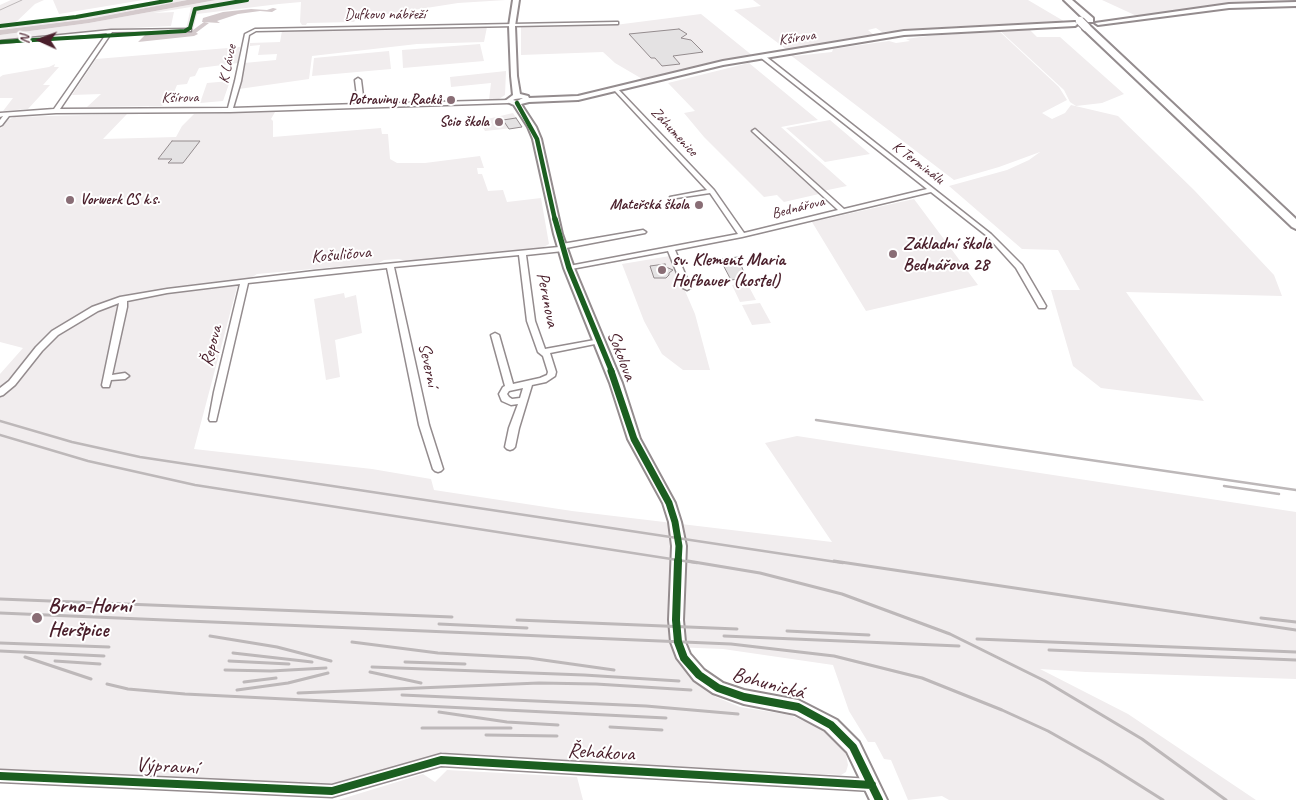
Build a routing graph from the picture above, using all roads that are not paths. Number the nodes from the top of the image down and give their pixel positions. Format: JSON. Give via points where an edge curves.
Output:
{"nodes":[{"id":1,"x":516,"y":0,"type":"edge"},
{"id":2,"x":1059,"y":0,"type":"edge"},
{"id":3,"x":1068,"y":0,"type":"edge"},
{"id":4,"x":1296,"y":4,"type":"edge"},
{"id":5,"x":616,"y":23,"type":"dead end"},
{"id":6,"x":1087,"y":23,"type":"junction"},
{"id":7,"x":512,"y":26,"type":"junction"},
{"id":8,"x":257,"y":29,"type":"joint"},
{"id":9,"x":189,"y":30,"type":"dead end"},
{"id":10,"x":112,"y":32,"type":"junction"},
{"id":11,"x":0,"y":42,"type":"edge"},
{"id":12,"x":762,"y":56,"type":"junction"},
{"id":13,"x":358,"y":80,"type":"dead end"},
{"id":14,"x":617,"y":90,"type":"junction"},
{"id":15,"x":517,"y":100,"type":"junction"},
{"id":16,"x":508,"y":101,"type":"joint"},
{"id":17,"x":361,"y":106,"type":"junction"},
{"id":18,"x":230,"y":110,"type":"junction"},
{"id":19,"x":56,"y":111,"type":"junction"},
{"id":20,"x":0,"y":114,"type":"edge"},
{"id":21,"x":8,"y":114,"type":"junction"},
{"id":22,"x":0,"y":124,"type":"edge"},
{"id":23,"x":755,"y":131,"type":"dead end"},
{"id":24,"x":931,"y":190,"type":"junction"},
{"id":25,"x":712,"y":191,"type":"junction"},
{"id":26,"x":672,"y":198,"type":"dead end"},
{"id":27,"x":843,"y":211,"type":"junction"},
{"id":28,"x":1296,"y":211,"type":"edge"},
{"id":29,"x":1296,"y":225,"type":"edge"},
{"id":30,"x":643,"y":232,"type":"dead end"},
{"id":31,"x":742,"y":235,"type":"junction"},
{"id":32,"x":563,"y":248,"type":"junction"},
{"id":33,"x":671,"y":250,"type":"junction"},
{"id":34,"x":522,"y":254,"type":"junction"},
{"id":35,"x":390,"y":266,"type":"junction"},
{"id":36,"x":569,"y":268,"type":"junction"},
{"id":37,"x":245,"y":281,"type":"junction"},
{"id":38,"x":687,"y":288,"type":"dead end"},
{"id":39,"x":123,"y":299,"type":"junction"},
{"id":40,"x":1042,"y":306,"type":"dead end"},
{"id":41,"x":495,"y":335,"type":"dead end"},
{"id":42,"x":600,"y":341,"type":"junction"},
{"id":43,"x":542,"y":352,"type":"junction"},
{"id":44,"x":125,"y":376,"type":"dead end"},
{"id":45,"x":528,"y":385,"type":"junction"},
{"id":46,"x":510,"y":388,"type":"junction"},
{"id":47,"x":0,"y":393,"type":"edge"},
{"id":48,"x":524,"y":400,"type":"junction"},
{"id":49,"x":213,"y":419,"type":"dead end"},
{"id":50,"x":510,"y":447,"type":"dead end"},
{"id":51,"x":438,"y":469,"type":"dead end"},
{"id":52,"x":676,"y":620,"type":"joint"},
{"id":53,"x":0,"y":776,"type":"edge"},
{"id":54,"x":332,"y":791,"type":"joint"},
{"id":55,"x":876,"y":793,"type":"edge"}],
"edges":[{"from":1,"to":7,"type":"street","name":"Sokolova"},
{"from":2,"to":6,"type":"highway"},
{"from":3,"to":6,"type":"highway"},
{"from":4,"to":6,"type":"street","name":"Kšírova","via":[[1229,6]]},
{"from":5,"to":7,"type":"street","name":"Dufkovo nábřeží"},
{"from":6,"to":12,"type":"street","name":"Kšírova","via":[[904,33]]},
{"from":6,"to":28,"type":"highway"},
{"from":6,"to":29,"type":"highway"},
{"from":7,"to":8,"type":"street","name":"Dufkovo nábřeží"},
{"from":7,"to":15,"type":"street","name":"Sokolova"},
{"from":8,"to":18,"type":"street","name":"K Lávce","via":[[247,34]]},
{"from":9,"to":10,"type":"street"},
{"from":10,"to":11,"type":"street"},
{"from":10,"to":19,"type":"street"},
{"from":12,"to":14,"type":"street","name":"Kšírova"},
{"from":12,"to":24,"type":"street","name":"K Terminálu"},
{"from":13,"to":17,"type":"street"},
{"from":14,"to":15,"type":"street","name":"Kšírova","via":[[578,98]]},
{"from":14,"to":25,"type":"street","name":"Záhumenice"},
{"from":15,"to":16,"type":"street"},
{"from":15,"to":32,"type":"street","name":"Sokolova","via":[[537,139]]},
{"from":16,"to":17,"type":"street","name":"Kšírova"},
{"from":17,"to":18,"type":"street","name":"Kšírova"},
{"from":18,"to":19,"type":"street","name":"Kšírova"},
{"from":19,"to":21,"type":"street","name":"Kšírova"},
{"from":20,"to":21,"type":"street","name":"Kšírova"},
{"from":21,"to":22,"type":"street"},
{"from":23,"to":27,"type":"street"},
{"from":24,"to":27,"type":"street","name":"Bednářova"},
{"from":24,"to":40,"type":"street","name":"K Terminálu","via":[[1004,250],[1027,279]]},
{"from":25,"to":26,"type":"street"},
{"from":25,"to":31,"type":"street","name":"Záhumenice"},
{"from":27,"to":31,"type":"street","name":"Bednářova"},
{"from":30,"to":32,"type":"street"},
{"from":31,"to":33,"type":"street","name":"Bednářova"},
{"from":32,"to":34,"type":"street","name":"Košuličova"},
{"from":32,"to":36,"type":"street","name":"Sokolova"},
{"from":33,"to":36,"type":"street","name":"Bednářova"},
{"from":33,"to":38,"type":"street"},
{"from":34,"to":35,"type":"street","name":"Košuličova"},
{"from":34,"to":43,"type":"street","name":"Perunova","via":[[531,321]]},
{"from":35,"to":37,"type":"street","name":"Košuličova"},
{"from":35,"to":51,"type":"street","name":"Severní","via":[[424,426]]},
{"from":36,"to":42,"type":"street","name":"Sokolova"},
{"from":37,"to":39,"type":"street","name":"Košuličova"},
{"from":37,"to":49,"type":"street","name":"Řepova"},
{"from":39,"to":44,"type":"street","via":[[107,382]]},
{"from":39,"to":47,"type":"street","name":"Košuličova","via":[[95,310],[54,333]]},
{"from":41,"to":46,"type":"street"},
{"from":42,"to":43,"type":"street","name":"Perunova"},
{"from":42,"to":52,"type":"street","name":"Sokolova","via":[[634,439],[669,503],[675,522],[679,546]]},
{"from":43,"to":45,"type":"street","name":"Perunova","via":[[548,355],[552,374]]},
{"from":45,"to":46,"type":"street","name":"Perunova"},
{"from":45,"to":48,"type":"street"},
{"from":46,"to":48,"type":"street","via":[[503,394],[507,401]]},
{"from":48,"to":50,"type":"street"},
{"from":52,"to":55,"type":"street","name":"Bohunická","via":[[681,650],[699,675],[730,693],[788,704],[821,718],[853,747]]},
{"from":53,"to":54,"type":"street","name":"Výpravní"},
{"from":54,"to":55,"type":"street","name":"Řehákova","via":[[441,760]]}]}
